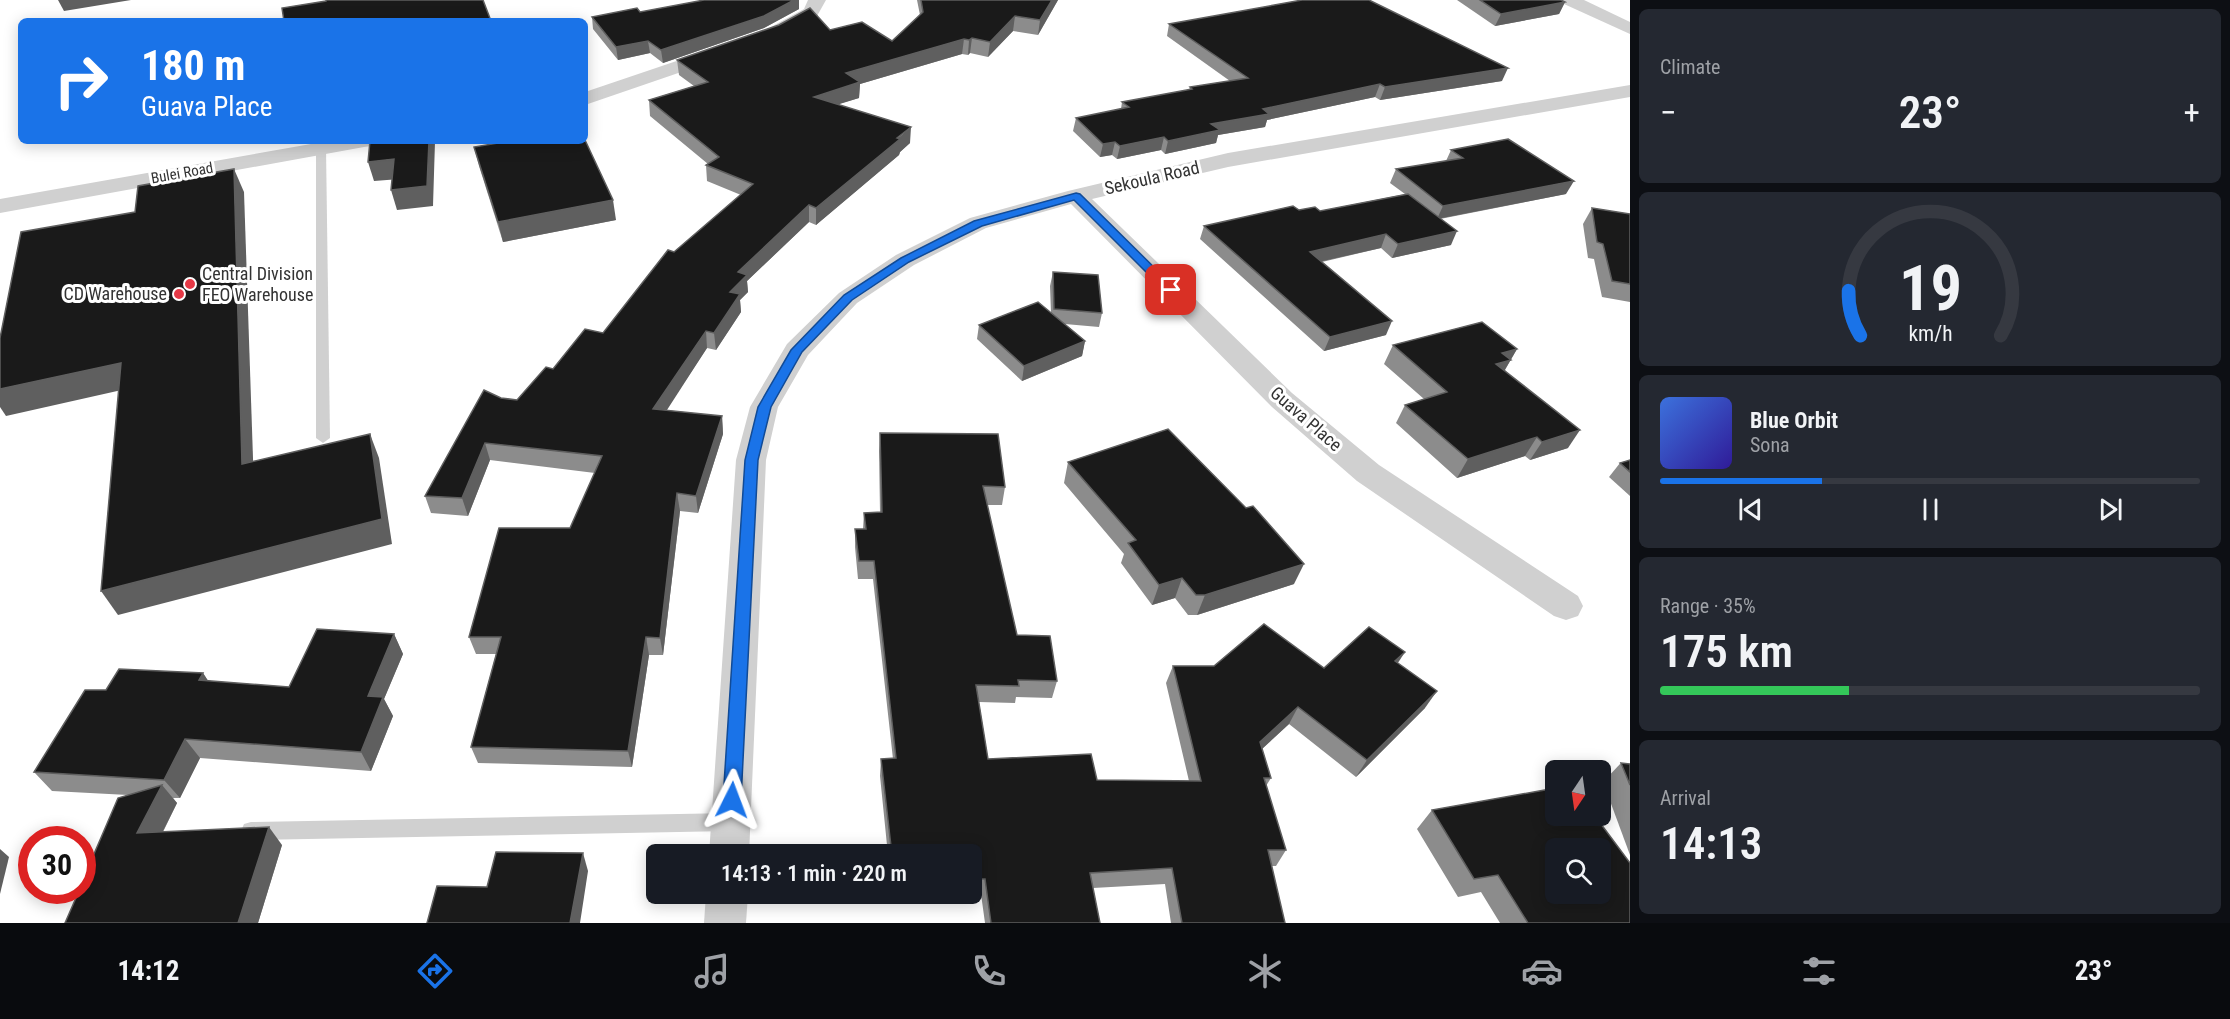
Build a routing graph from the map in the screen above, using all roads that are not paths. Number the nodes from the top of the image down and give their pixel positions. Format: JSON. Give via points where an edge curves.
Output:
{"nodes":[{"id":1,"x":817,"y":0,"type":"edge"},
{"id":2,"x":1570,"y":0,"type":"edge"},
{"id":3,"x":1630,"y":29,"type":"edge"},
{"id":4,"x":760,"y":38,"type":"edge"},
{"id":5,"x":738,"y":46,"type":"edge"},
{"id":6,"x":1630,"y":91,"type":"edge"},
{"id":7,"x":588,"y":98,"type":"edge"},
{"id":8,"x":346,"y":144,"type":"edge"},
{"id":9,"x":321,"y":148,"type":"junction"},
{"id":10,"x":1076,"y":196,"type":"junction"},
{"id":11,"x":0,"y":206,"type":"edge"},
{"id":12,"x":323,"y":438,"type":"dead end"},
{"id":13,"x":1566,"y":606,"type":"dead end"},
{"id":14,"x":731,"y":822,"type":"junction"},
{"id":15,"x":238,"y":831,"type":"edge"},
{"id":16,"x":730,"y":844,"type":"edge"},
{"id":17,"x":726,"y":904,"type":"edge"},
{"id":18,"x":725,"y":923,"type":"edge"}],
"edges":[{"from":1,"to":4,"type":"street","via":[[811,12]]},
{"from":2,"to":3,"type":"street"},
{"from":5,"to":7,"type":"street"},
{"from":6,"to":10,"type":"street","name":"Sekoula Road","via":[[1228,160]]},
{"from":8,"to":9,"type":"street","name":"Bulei Road"},
{"from":9,"to":11,"type":"street","name":"Bulei Road"},
{"from":9,"to":12,"type":"lane"},
{"from":10,"to":13,"type":"street","name":"Guava Place","via":[[1282,400],[1368,473]]},
{"from":10,"to":14,"type":"street","name":"Sekoula Road","via":[[978,223],[905,260],[848,298],[797,350],[764,407],[751,460]]},
{"from":14,"to":15,"type":"lane"},
{"from":14,"to":16,"type":"street","name":"Sekoula Road"},
{"from":17,"to":18,"type":"street"}]}
